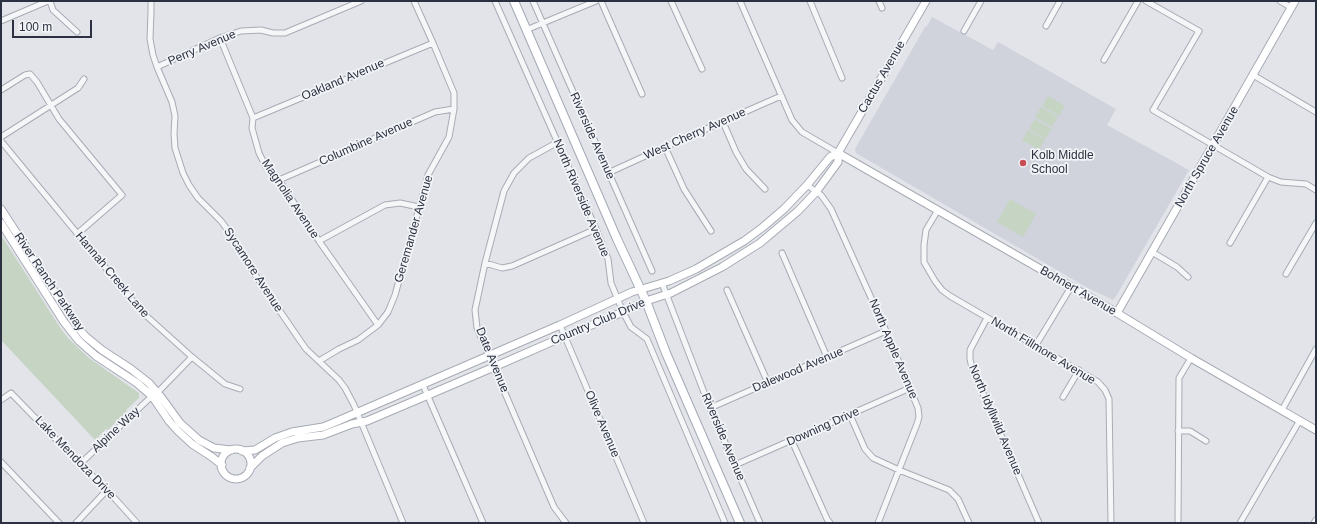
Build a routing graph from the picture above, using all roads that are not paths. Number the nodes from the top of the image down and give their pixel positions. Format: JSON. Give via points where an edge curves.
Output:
{"nodes":[{"id":1,"x":49,"y":1,"type":"edge"},
{"id":2,"x":150,"y":1,"type":"edge"},
{"id":3,"x":361,"y":1,"type":"edge"},
{"id":4,"x":414,"y":1,"type":"edge"},
{"id":5,"x":495,"y":1,"type":"edge"},
{"id":6,"x":514,"y":1,"type":"edge"},
{"id":7,"x":532,"y":1,"type":"edge"},
{"id":8,"x":596,"y":1,"type":"edge"},
{"id":9,"x":601,"y":1,"type":"edge"},
{"id":10,"x":671,"y":1,"type":"edge"},
{"id":11,"x":740,"y":1,"type":"edge"},
{"id":12,"x":810,"y":1,"type":"edge"},
{"id":13,"x":879,"y":1,"type":"edge"},
{"id":14,"x":926,"y":1,"type":"edge"},
{"id":15,"x":981,"y":1,"type":"edge"},
{"id":16,"x":1060,"y":1,"type":"edge"},
{"id":17,"x":1138,"y":1,"type":"edge"},
{"id":18,"x":1146,"y":1,"type":"edge"},
{"id":19,"x":1280,"y":1,"type":"edge"},
{"id":20,"x":1295,"y":1,"type":"edge"},
{"id":21,"x":882,"y":8,"type":"dead end"},
{"id":22,"x":1292,"y":8,"type":"junction"},
{"id":23,"x":1,"y":21,"type":"edge"},
{"id":24,"x":542,"y":23,"type":"junction"},
{"id":25,"x":1046,"y":26,"type":"dead end"},
{"id":26,"x":526,"y":30,"type":"junction"},
{"id":27,"x":964,"y":31,"type":"dead end"},
{"id":28,"x":77,"y":32,"type":"dead end"},
{"id":29,"x":220,"y":38,"type":"junction"},
{"id":30,"x":433,"y":42,"type":"junction"},
{"id":31,"x":1104,"y":60,"type":"dead end"},
{"id":32,"x":157,"y":67,"type":"junction"},
{"id":33,"x":702,"y":69,"type":"dead end"},
{"id":34,"x":1254,"y":75,"type":"junction"},
{"id":35,"x":842,"y":78,"type":"dead end"},
{"id":36,"x":84,"y":79,"type":"dead end"},
{"id":37,"x":1,"y":90,"type":"edge"},
{"id":38,"x":642,"y":94,"type":"dead end"},
{"id":39,"x":781,"y":96,"type":"junction"},
{"id":40,"x":50,"y":106,"type":"junction"},
{"id":41,"x":454,"y":109,"type":"junction"},
{"id":42,"x":1316,"y":112,"type":"edge"},
{"id":43,"x":253,"y":118,"type":"junction"},
{"id":44,"x":723,"y":122,"type":"junction"},
{"id":45,"x":1,"y":137,"type":"edge"},
{"id":46,"x":1,"y":141,"type":"edge"},
{"id":47,"x":558,"y":142,"type":"junction"},
{"id":48,"x":1214,"y":145,"type":"junction"},
{"id":49,"x":665,"y":147,"type":"junction"},
{"id":50,"x":838,"y":153,"type":"junction"},
{"id":51,"x":608,"y":173,"type":"junction"},
{"id":52,"x":1268,"y":177,"type":"junction"},
{"id":53,"x":278,"y":180,"type":"junction"},
{"id":54,"x":807,"y":185,"type":"junction"},
{"id":55,"x":765,"y":189,"type":"dead end"},
{"id":56,"x":1316,"y":190,"type":"edge"},
{"id":57,"x":816,"y":192,"type":"junction"},
{"id":58,"x":419,"y":207,"type":"junction"},
{"id":59,"x":1,"y":209,"type":"edge"},
{"id":60,"x":938,"y":210,"type":"junction"},
{"id":61,"x":1,"y":223,"type":"edge"},
{"id":62,"x":1316,"y":223,"type":"edge"},
{"id":63,"x":596,"y":229,"type":"junction"},
{"id":64,"x":711,"y":231,"type":"dead end"},
{"id":65,"x":77,"y":234,"type":"junction"},
{"id":66,"x":319,"y":241,"type":"junction"},
{"id":67,"x":1230,"y":243,"type":"dead end"},
{"id":68,"x":1152,"y":252,"type":"junction"},
{"id":69,"x":782,"y":254,"type":"dead end"},
{"id":70,"x":485,"y":263,"type":"junction"},
{"id":71,"x":652,"y":271,"type":"dead end"},
{"id":72,"x":1286,"y":274,"type":"dead end"},
{"id":73,"x":1188,"y":277,"type":"dead end"},
{"id":74,"x":665,"y":282,"type":"junction"},
{"id":75,"x":1070,"y":287,"type":"junction"},
{"id":76,"x":640,"y":290,"type":"junction"},
{"id":77,"x":727,"y":290,"type":"dead end"},
{"id":78,"x":666,"y":294,"type":"junction"},
{"id":79,"x":618,"y":299,"type":"junction"},
{"id":80,"x":646,"y":301,"type":"junction"},
{"id":81,"x":623,"y":312,"type":"junction"},
{"id":82,"x":1117,"y":313,"type":"junction"},
{"id":83,"x":987,"y":318,"type":"junction"},
{"id":84,"x":378,"y":325,"type":"junction"},
{"id":85,"x":560,"y":325,"type":"junction"},
{"id":86,"x":886,"y":331,"type":"junction"},
{"id":87,"x":565,"y":336,"type":"junction"},
{"id":88,"x":1036,"y":345,"type":"junction"},
{"id":89,"x":1316,"y":351,"type":"edge"},
{"id":90,"x":490,"y":356,"type":"junction"},
{"id":91,"x":192,"y":357,"type":"junction"},
{"id":92,"x":827,"y":357,"type":"junction"},
{"id":93,"x":1191,"y":358,"type":"junction"},
{"id":94,"x":319,"y":361,"type":"junction"},
{"id":95,"x":494,"y":367,"type":"junction"},
{"id":96,"x":1079,"y":370,"type":"junction"},
{"id":97,"x":768,"y":383,"type":"junction"},
{"id":98,"x":423,"y":385,"type":"junction"},
{"id":99,"x":910,"y":388,"type":"junction"},
{"id":100,"x":240,"y":389,"type":"dead end"},
{"id":101,"x":155,"y":394,"type":"junction"},
{"id":102,"x":428,"y":395,"type":"junction"},
{"id":103,"x":1063,"y":397,"type":"dead end"},
{"id":104,"x":1,"y":400,"type":"edge"},
{"id":105,"x":710,"y":408,"type":"junction"},
{"id":106,"x":1282,"y":410,"type":"junction"},
{"id":107,"x":356,"y":412,"type":"junction"},
{"id":108,"x":850,"y":416,"type":"junction"},
{"id":109,"x":1300,"y":420,"type":"junction"},
{"id":110,"x":361,"y":422,"type":"junction"},
{"id":111,"x":1316,"y":430,"type":"edge"},
{"id":112,"x":1178,"y":431,"type":"junction"},
{"id":113,"x":792,"y":440,"type":"junction"},
{"id":114,"x":1206,"y":441,"type":"dead end"},
{"id":115,"x":231,"y":450,"type":"junction"},
{"id":116,"x":242,"y":450,"type":"junction"},
{"id":117,"x":1,"y":462,"type":"edge"},
{"id":118,"x":80,"y":464,"type":"junction"},
{"id":119,"x":222,"y":465,"type":"junction"},
{"id":120,"x":735,"y":465,"type":"junction"},
{"id":121,"x":250,"y":468,"type":"junction"},
{"id":122,"x":899,"y":470,"type":"junction"},
{"id":123,"x":107,"y":490,"type":"junction"},
{"id":124,"x":1316,"y":520,"type":"edge"},
{"id":125,"x":59,"y":523,"type":"edge"},
{"id":126,"x":76,"y":523,"type":"edge"},
{"id":127,"x":137,"y":523,"type":"edge"},
{"id":128,"x":404,"y":523,"type":"edge"},
{"id":129,"x":483,"y":523,"type":"edge"},
{"id":130,"x":566,"y":523,"type":"edge"},
{"id":131,"x":644,"y":523,"type":"edge"},
{"id":132,"x":725,"y":523,"type":"edge"},
{"id":133,"x":740,"y":523,"type":"edge"},
{"id":134,"x":760,"y":523,"type":"edge"},
{"id":135,"x":830,"y":523,"type":"edge"},
{"id":136,"x":878,"y":523,"type":"edge"},
{"id":137,"x":969,"y":523,"type":"edge"},
{"id":138,"x":1039,"y":523,"type":"edge"},
{"id":139,"x":1111,"y":523,"type":"edge"},
{"id":140,"x":1178,"y":523,"type":"edge"},
{"id":141,"x":1240,"y":523,"type":"edge"},
{"id":142,"x":1314,"y":523,"type":"edge"}],
"edges":[{"from":1,"to":23,"type":"street"},
{"from":1,"to":28,"type":"street","via":[[53,10]]},
{"from":2,"to":32,"type":"street","name":"Sycamore Avenue","via":[[150,39]]},
{"from":3,"to":29,"type":"street","name":"Perry Avenue","via":[[285,33],[252,29]]},
{"from":4,"to":30,"type":"street","name":"Geremander Avenue"},
{"from":5,"to":47,"type":"street","name":"North Riverside Avenue"},
{"from":6,"to":26,"type":"main road","name":"North Riverside Avenue"},
{"from":7,"to":24,"type":"street","name":"Riverside Avenue"},
{"from":8,"to":24,"type":"street"},
{"from":9,"to":38,"type":"street"},
{"from":10,"to":33,"type":"street"},
{"from":11,"to":39,"type":"street"},
{"from":12,"to":35,"type":"street"},
{"from":13,"to":21,"type":"street"},
{"from":14,"to":50,"type":"street","name":"Cactus Avenue"},
{"from":15,"to":27,"type":"street"},
{"from":16,"to":25,"type":"street"},
{"from":17,"to":31,"type":"street"},
{"from":18,"to":48,"type":"street","via":[[1199,31],[1153,110]]},
{"from":19,"to":22,"type":"street"},
{"from":20,"to":22,"type":"street","name":"North Spruce Avenue"},
{"from":22,"to":34,"type":"street","name":"North Spruce Avenue"},
{"from":24,"to":26,"type":"street"},
{"from":24,"to":51,"type":"street","name":"Riverside Avenue"},
{"from":26,"to":76,"type":"main road","name":"North Riverside Avenue"},
{"from":29,"to":32,"type":"street","name":"Perry Avenue"},
{"from":29,"to":43,"type":"street","name":"Magnolia Avenue"},
{"from":30,"to":41,"type":"street","name":"Geremander Avenue","via":[[454,93]]},
{"from":30,"to":43,"type":"street","name":"Oakland Avenue"},
{"from":32,"to":94,"type":"street","name":"Sycamore Avenue","via":[[172,102],[175,116],[175,148],[189,185],[221,221],[306,349]]},
{"from":34,"to":42,"type":"street"},
{"from":34,"to":48,"type":"street","name":"North Spruce Avenue"},
{"from":36,"to":40,"type":"street","via":[[78,88]]},
{"from":37,"to":40,"type":"street","via":[[30,74]]},
{"from":39,"to":44,"type":"street","name":"West Cherry Avenue"},
{"from":39,"to":50,"type":"street","via":[[792,120],[802,132]]},
{"from":40,"to":45,"type":"street"},
{"from":40,"to":65,"type":"street","via":[[122,195]]},
{"from":41,"to":53,"type":"street","name":"Columbine Avenue","via":[[435,112]]},
{"from":41,"to":58,"type":"street","name":"Geremander Avenue","via":[[449,137],[428,175]]},
{"from":43,"to":53,"type":"street","name":"Magnolia Avenue","via":[[252,128],[259,153]]},
{"from":44,"to":49,"type":"street","name":"West Cherry Avenue"},
{"from":44,"to":55,"type":"street","via":[[746,168]]},
{"from":46,"to":65,"type":"street","name":"Hannah Creek Lane"},
{"from":47,"to":63,"type":"street","name":"North Riverside Avenue"},
{"from":47,"to":70,"type":"street","name":"Date Avenue","via":[[528,158],[514,173],[504,191]]},
{"from":48,"to":52,"type":"street"},
{"from":48,"to":68,"type":"street","name":"North Spruce Avenue"},
{"from":49,"to":51,"type":"street","name":"West Cherry Avenue"},
{"from":49,"to":64,"type":"street","via":[[684,188]]},
{"from":50,"to":54,"type":"street","name":"Country Club Drive","via":[[830,157]]},
{"from":50,"to":57,"type":"street","name":"Country Club Drive","via":[[838,162]]},
{"from":50,"to":60,"type":"street","name":"Bohnert Avenue"},
{"from":51,"to":71,"type":"street","name":"Riverside Avenue"},
{"from":52,"to":56,"type":"street","via":[[1281,182],[1306,184]]},
{"from":52,"to":67,"type":"street"},
{"from":53,"to":66,"type":"street","name":"Magnolia Avenue"},
{"from":54,"to":57,"type":"street","name":"North Apple Avenue"},
{"from":54,"to":74,"type":"street","name":"Country Club Drive","via":[[784,209],[744,241],[696,269]]},
{"from":57,"to":78,"type":"street","name":"Country Club Drive","via":[[760,243],[722,267]]},
{"from":57,"to":86,"type":"street","name":"North Apple Avenue","via":[[831,209]]},
{"from":58,"to":66,"type":"street","via":[[400,203],[385,205]]},
{"from":58,"to":84,"type":"street","name":"Geremander Avenue","via":[[395,295],[388,312]]},
{"from":59,"to":101,"type":"street","name":"River Ranch Parkway","via":[[80,331],[102,350],[139,375]]},
{"from":60,"to":75,"type":"street","name":"Bohnert Avenue"},
{"from":60,"to":83,"type":"street","name":"North Fillmore Avenue","via":[[926,230],[924,262],[942,290]]},
{"from":61,"to":101,"type":"street","name":"River Ranch Parkway","via":[[74,334],[93,354]]},
{"from":62,"to":72,"type":"street"},
{"from":63,"to":70,"type":"street","via":[[512,266],[502,268]]},
{"from":63,"to":79,"type":"street","name":"North Riverside Avenue","via":[[608,259]]},
{"from":65,"to":91,"type":"street","name":"Hannah Creek Lane","via":[[142,312]]},
{"from":66,"to":84,"type":"street","name":"Magnolia Avenue"},
{"from":68,"to":73,"type":"street"},
{"from":68,"to":82,"type":"street","name":"North Spruce Avenue"},
{"from":69,"to":92,"type":"street"},
{"from":70,"to":90,"type":"street","name":"Date Avenue","via":[[475,310],[478,328]]},
{"from":74,"to":76,"type":"street","name":"Country Club Drive"},
{"from":74,"to":78,"type":"street","name":"Riverside Avenue"},
{"from":75,"to":82,"type":"street","name":"Bohnert Avenue"},
{"from":75,"to":88,"type":"street"},
{"from":76,"to":79,"type":"street","name":"Country Club Drive"},
{"from":76,"to":80,"type":"main road","name":"North Riverside Avenue"},
{"from":77,"to":97,"type":"street"},
{"from":78,"to":80,"type":"street","name":"Country Club Drive"},
{"from":78,"to":105,"type":"street","name":"Riverside Avenue"},
{"from":79,"to":81,"type":"street","name":"North Riverside Avenue"},
{"from":79,"to":85,"type":"street","name":"Country Club Drive"},
{"from":80,"to":81,"type":"street","name":"Country Club Drive"},
{"from":80,"to":133,"type":"main road","name":"North Riverside Avenue"},
{"from":81,"to":87,"type":"street","name":"Country Club Drive"},
{"from":81,"to":132,"type":"street","name":"North Riverside Avenue","via":[[631,327],[647,339]]},
{"from":82,"to":93,"type":"street","name":"Bohnert Avenue"},
{"from":83,"to":88,"type":"street","name":"North Fillmore Avenue"},
{"from":83,"to":138,"type":"street","name":"North Idyllwild Avenue","via":[[970,350],[972,368]]},
{"from":84,"to":94,"type":"street","name":"Geremander Avenue","via":[[358,340]]},
{"from":85,"to":87,"type":"street","name":"Olive Avenue"},
{"from":85,"to":90,"type":"street","name":"Country Club Drive"},
{"from":86,"to":92,"type":"street","name":"Dalewood Avenue"},
{"from":86,"to":99,"type":"street","name":"North Apple Avenue"},
{"from":87,"to":95,"type":"street","name":"Country Club Drive"},
{"from":87,"to":131,"type":"street","name":"Olive Avenue"},
{"from":88,"to":96,"type":"street","name":"North Fillmore Avenue"},
{"from":89,"to":106,"type":"street"},
{"from":90,"to":95,"type":"street","name":"Date Avenue"},
{"from":90,"to":98,"type":"street","name":"Country Club Drive"},
{"from":91,"to":100,"type":"street","name":"Hannah Creek Lane","via":[[225,384]]},
{"from":91,"to":101,"type":"street","name":"Alpine Way"},
{"from":92,"to":97,"type":"street","name":"Dalewood Avenue"},
{"from":93,"to":106,"type":"street","name":"Bohnert Avenue"},
{"from":93,"to":112,"type":"street","via":[[1180,378]]},
{"from":94,"to":107,"type":"street","name":"Sycamore Avenue","via":[[339,380],[350,396]]},
{"from":95,"to":102,"type":"street","name":"Country Club Drive"},
{"from":95,"to":130,"type":"street","name":"Date Avenue","via":[[554,507]]},
{"from":96,"to":103,"type":"street"},
{"from":96,"to":139,"type":"street","name":"North Fillmore Avenue","via":[[1098,382],[1109,399]]},
{"from":97,"to":105,"type":"street","name":"Dalewood Avenue"},
{"from":98,"to":102,"type":"street"},
{"from":98,"to":107,"type":"street","name":"Country Club Drive"},
{"from":99,"to":108,"type":"street","name":"Downing Drive"},
{"from":99,"to":122,"type":"street","name":"North Apple Avenue","via":[[920,417]]},
{"from":101,"to":115,"type":"street","name":"River Ranch Parkway","via":[[192,434],[211,447]]},
{"from":101,"to":118,"type":"street","name":"Alpine Way"},
{"from":101,"to":119,"type":"street","name":"River Ranch Parkway","via":[[166,418],[178,431]]},
{"from":102,"to":110,"type":"street","name":"Country Club Drive"},
{"from":102,"to":129,"type":"street"},
{"from":104,"to":118,"type":"street","name":"Lake Mendoza Drive","via":[[12,393]]},
{"from":105,"to":120,"type":"street","name":"Riverside Avenue"},
{"from":106,"to":109,"type":"street","name":"Bohnert Avenue"},
{"from":107,"to":110,"type":"street","name":"Sycamore Avenue"},
{"from":107,"to":116,"type":"street","name":"Country Club Drive","via":[[323,427],[283,434],[255,450]]},
{"from":108,"to":113,"type":"street","name":"Downing Drive"},
{"from":108,"to":122,"type":"street","via":[[865,449],[873,458]]},
{"from":109,"to":111,"type":"street","name":"Bohnert Avenue"},
{"from":109,"to":141,"type":"street"},
{"from":110,"to":121,"type":"street","name":"Country Club Drive","via":[[324,435],[282,443],[262,456]]},
{"from":110,"to":128,"type":"street","name":"Sycamore Avenue"},
{"from":112,"to":114,"type":"street","via":[[1190,431]]},
{"from":112,"to":140,"type":"street"},
{"from":113,"to":120,"type":"street","name":"Downing Drive"},
{"from":113,"to":135,"type":"street"},
{"from":115,"to":116,"type":"street"},
{"from":115,"to":119,"type":"street","via":[[223,457]]},
{"from":116,"to":121,"type":"street","via":[[250,458]]},
{"from":117,"to":125,"type":"street"},
{"from":118,"to":123,"type":"street","name":"Lake Mendoza Drive"},
{"from":119,"to":121,"type":"street","via":[[226,474],[236,478],[245,475]]},
{"from":120,"to":134,"type":"street","name":"Riverside Avenue"},
{"from":122,"to":136,"type":"street","name":"North Apple Avenue"},
{"from":122,"to":137,"type":"street","via":[[949,490],[958,499]]},
{"from":123,"to":126,"type":"street"},
{"from":123,"to":127,"type":"street","name":"Lake Mendoza Drive"},
{"from":124,"to":142,"type":"street"}]}
